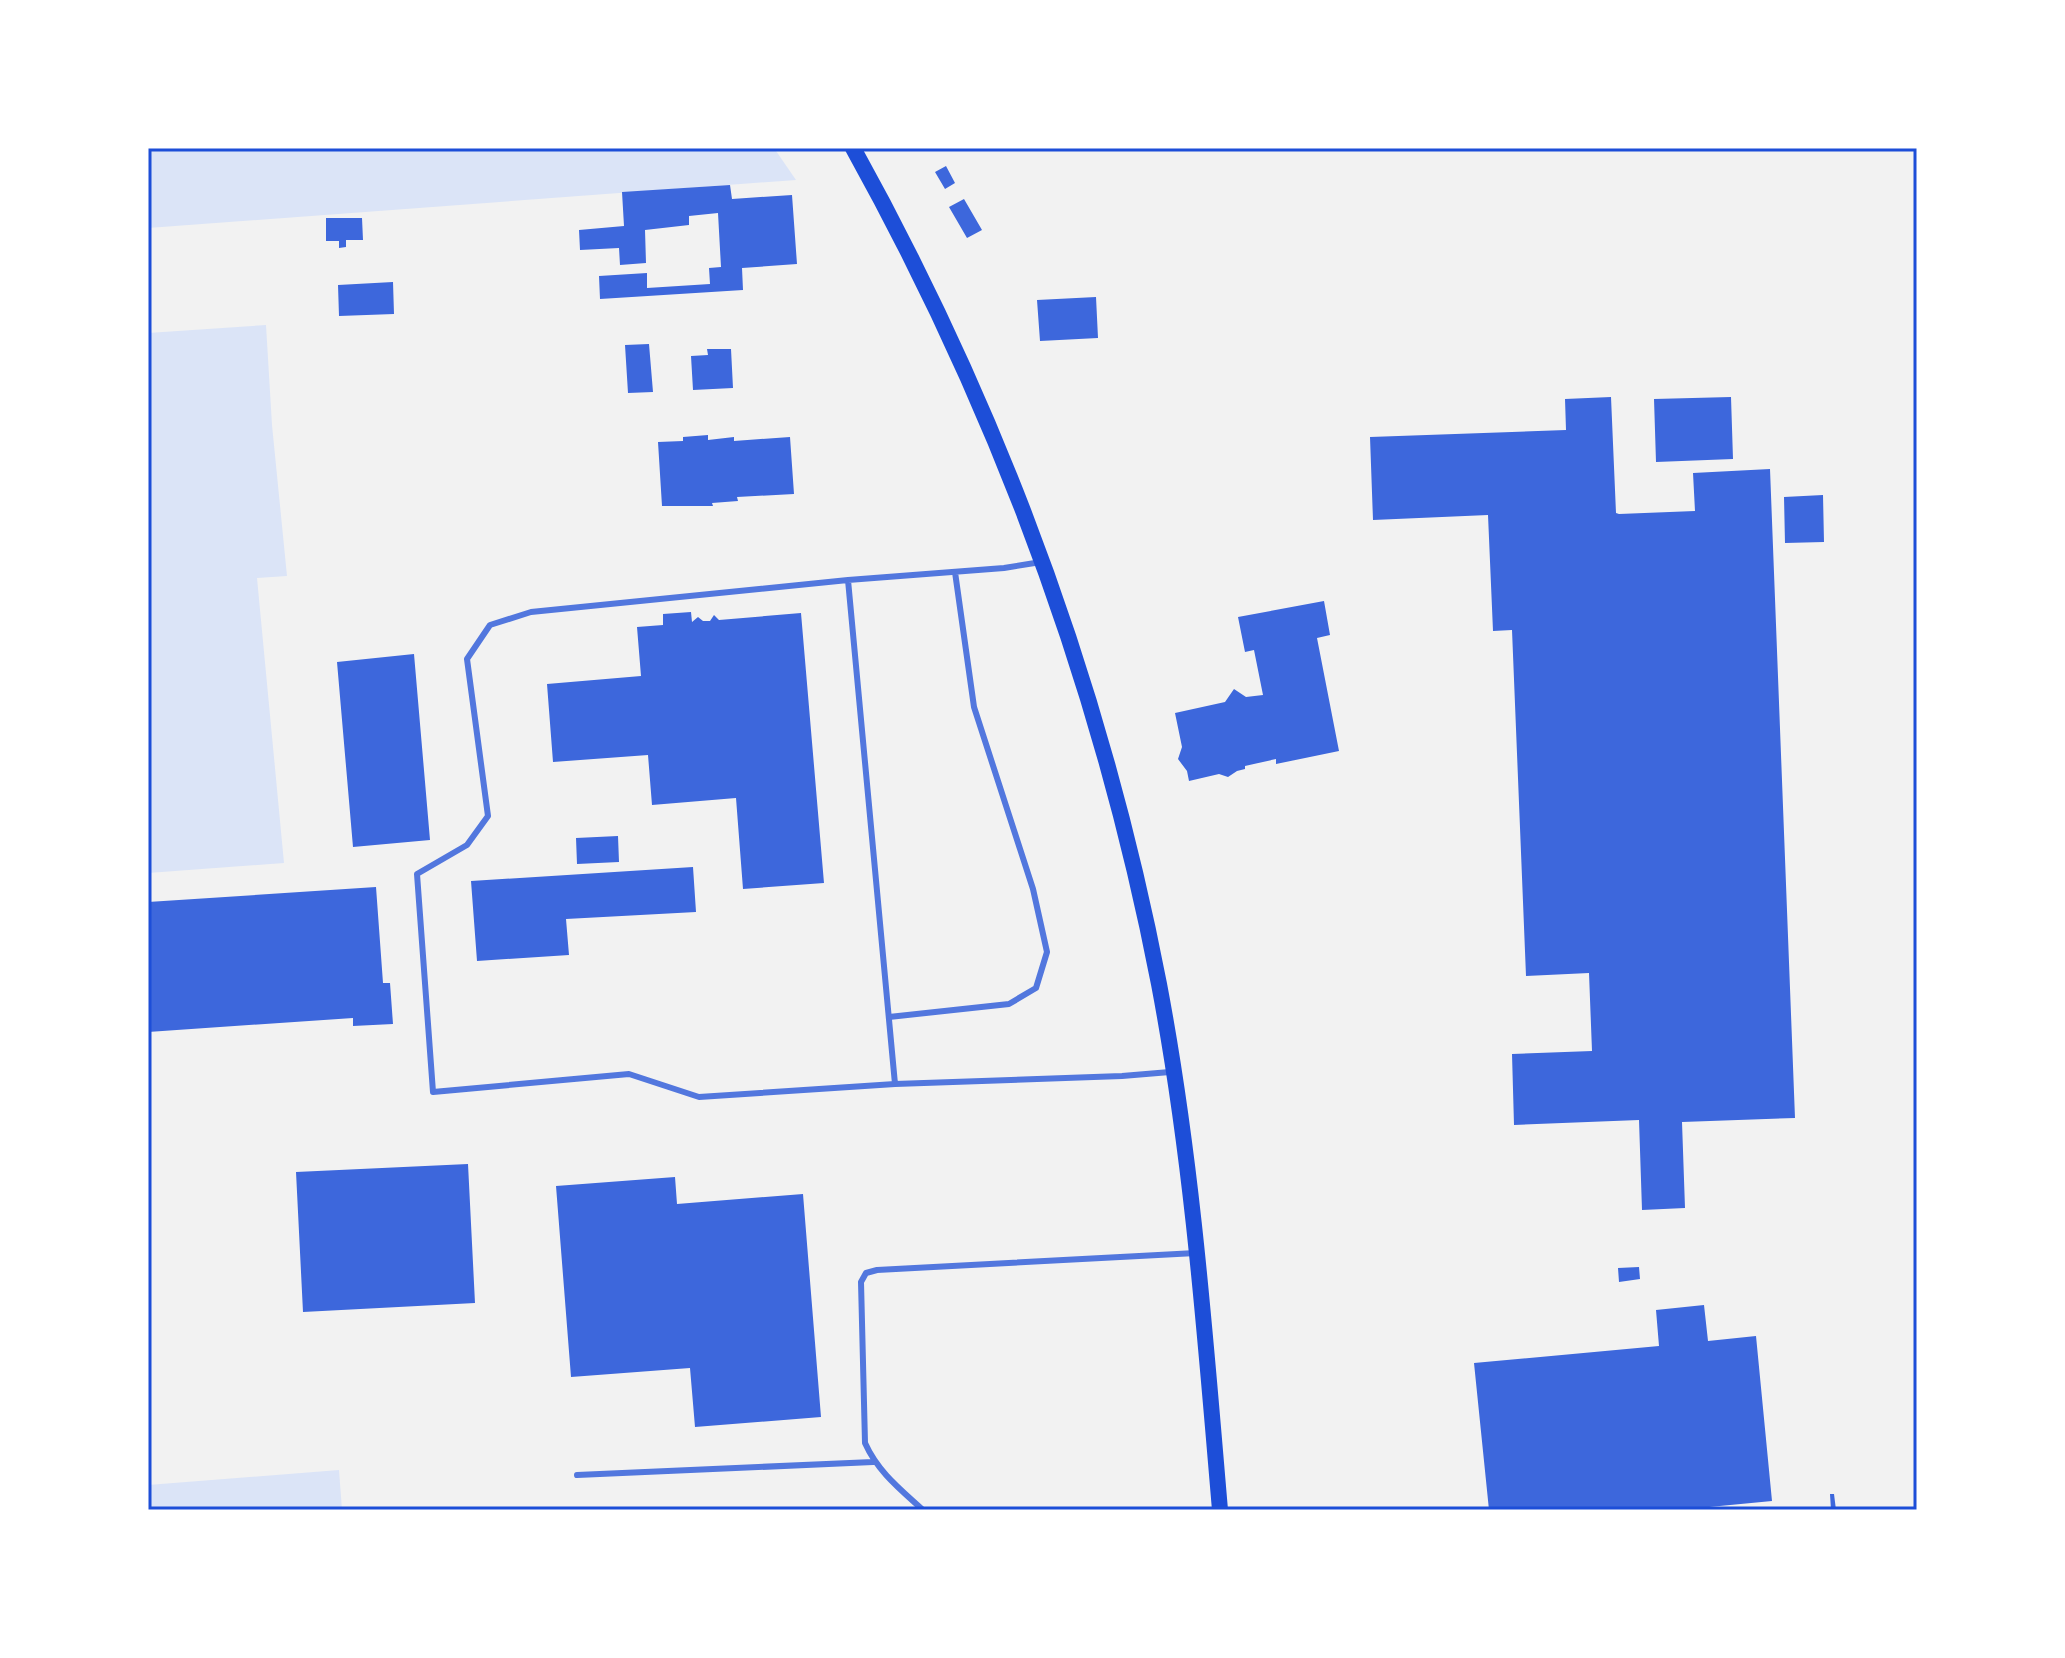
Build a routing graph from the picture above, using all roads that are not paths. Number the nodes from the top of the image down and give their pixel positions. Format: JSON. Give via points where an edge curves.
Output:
{"nodes":[{"id":1,"x":853,"y":148,"type":"edge"},
{"id":2,"x":1044,"y":561,"type":"junction"},
{"id":3,"x":955,"y":572,"type":"junction"},
{"id":4,"x":848,"y":580,"type":"junction"},
{"id":5,"x":889,"y":1017,"type":"junction"},
{"id":6,"x":1173,"y":1072,"type":"junction"},
{"id":7,"x":895,"y":1084,"type":"junction"},
{"id":8,"x":1197,"y":1253,"type":"junction"},
{"id":9,"x":873,"y":1462,"type":"junction"},
{"id":10,"x":577,"y":1475,"type":"dead end"},
{"id":11,"x":923,"y":1510,"type":"edge"},
{"id":12,"x":1220,"y":1510,"type":"edge"}],
"edges":[{"from":1,"to":2,"type":"main road","via":[[974,389]]},
{"from":2,"to":3,"type":"lane"},
{"from":2,"to":6,"type":"main road","via":[[1122,819]]},
{"from":3,"to":4,"type":"lane"},
{"from":3,"to":5,"type":"lane","via":[[974,707],[1033,889],[1047,952],[1036,988],[1009,1004]]},
{"from":4,"to":5,"type":"lane"},
{"from":4,"to":7,"type":"lane","via":[[531,612],[490,625],[467,659],[488,816],[467,845],[417,874],[433,1092],[629,1074],[699,1097]]},
{"from":5,"to":7,"type":"lane"},
{"from":6,"to":7,"type":"lane"},
{"from":6,"to":8,"type":"main road"},
{"from":8,"to":9,"type":"lane","via":[[866,1273],[861,1282],[865,1443]]},
{"from":8,"to":12,"type":"main road"},
{"from":9,"to":10,"type":"lane"},
{"from":9,"to":11,"type":"lane"}]}
